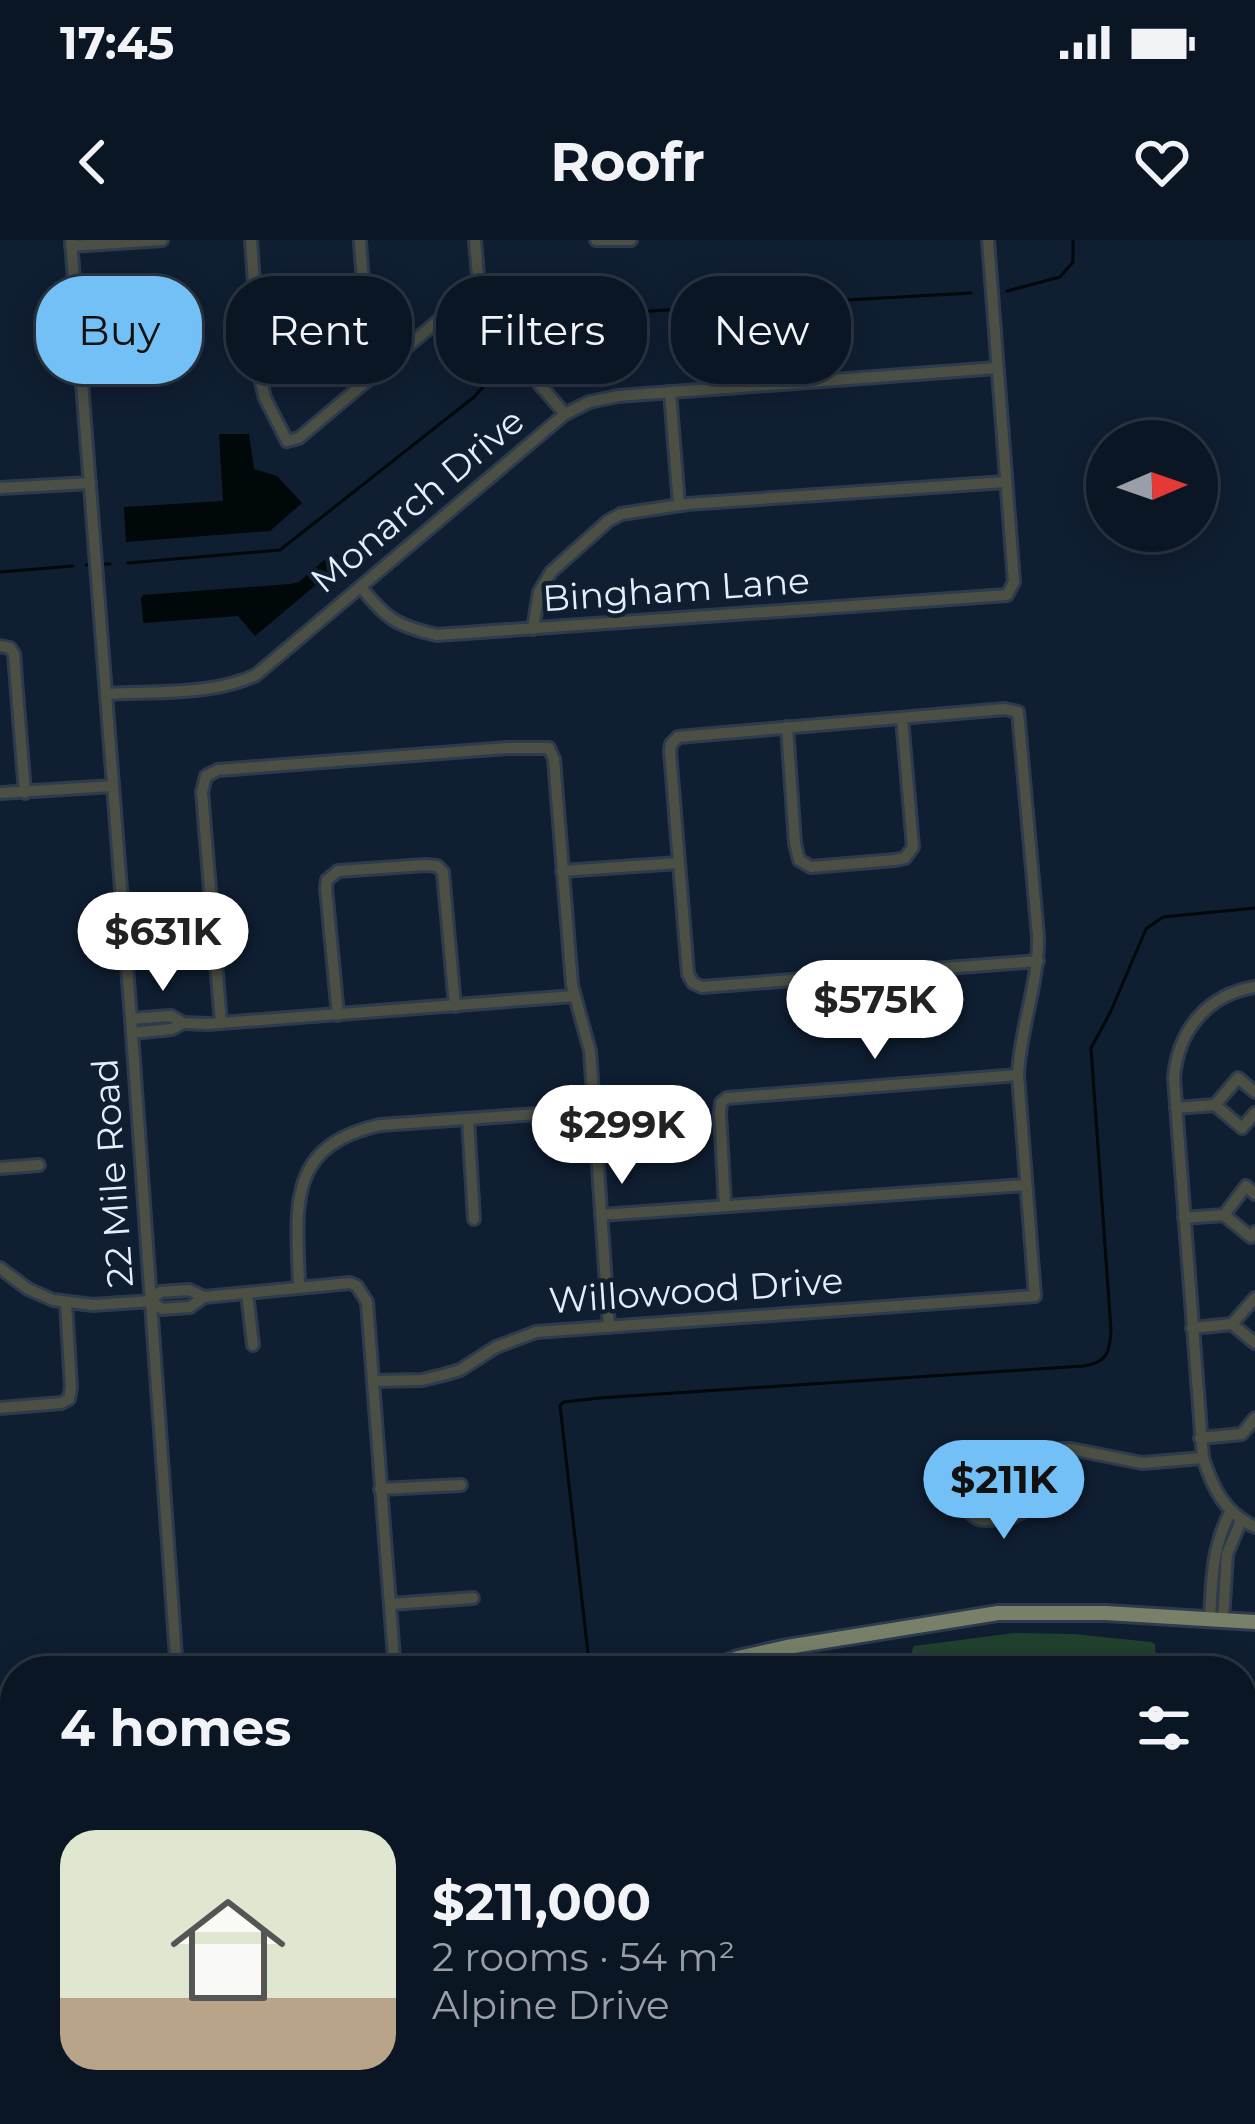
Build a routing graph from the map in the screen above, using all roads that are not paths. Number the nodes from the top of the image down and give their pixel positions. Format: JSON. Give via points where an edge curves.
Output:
{"nodes":[{"id":1,"x":162,"y":240,"type":"edge"},
{"id":2,"x":250,"y":240,"type":"edge"},
{"id":3,"x":360,"y":240,"type":"edge"},
{"id":4,"x":475,"y":240,"type":"edge"},
{"id":5,"x":631,"y":240,"type":"edge"},
{"id":6,"x":988,"y":240,"type":"edge"},
{"id":7,"x":596,"y":241,"type":"edge"},
{"id":8,"x":71,"y":243,"type":"edge"},
{"id":9,"x":253,"y":276,"type":"edge"},
{"id":10,"x":362,"y":276,"type":"edge"},
{"id":11,"x":478,"y":276,"type":"edge"},
{"id":12,"x":436,"y":322,"type":"edge"},
{"id":13,"x":412,"y":342,"type":"edge"},
{"id":14,"x":997,"y":368,"type":"junction"},
{"id":15,"x":262,"y":384,"type":"edge"},
{"id":16,"x":363,"y":384,"type":"edge"},
{"id":17,"x":539,"y":384,"type":"edge"},
{"id":18,"x":670,"y":392,"type":"junction"},
{"id":19,"x":565,"y":414,"type":"junction"},
{"id":20,"x":90,"y":482,"type":"junction"},
{"id":21,"x":1005,"y":482,"type":"junction"},
{"id":22,"x":0,"y":488,"type":"edge"},
{"id":23,"x":679,"y":505,"type":"junction"},
{"id":24,"x":361,"y":587,"type":"junction"},
{"id":25,"x":533,"y":629,"type":"junction"},
{"id":26,"x":5,"y":647,"type":"edge"},
{"id":27,"x":106,"y":694,"type":"junction"},
{"id":28,"x":902,"y":718,"type":"junction"},
{"id":29,"x":787,"y":728,"type":"junction"},
{"id":30,"x":113,"y":786,"type":"junction"},
{"id":31,"x":0,"y":793,"type":"edge"},
{"id":32,"x":25,"y":793,"type":"junction"},
{"id":33,"x":679,"y":862,"type":"junction"},
{"id":34,"x":562,"y":872,"type":"junction"},
{"id":35,"x":1038,"y":961,"type":"junction"},
{"id":36,"x":1255,"y":987,"type":"edge"},
{"id":37,"x":574,"y":997,"type":"junction"},
{"id":38,"x":455,"y":1006,"type":"junction"},
{"id":39,"x":338,"y":1016,"type":"junction"},
{"id":40,"x":131,"y":1019,"type":"junction"},
{"id":41,"x":183,"y":1023,"type":"junction"},
{"id":42,"x":220,"y":1023,"type":"junction"},
{"id":43,"x":132,"y":1034,"type":"junction"},
{"id":44,"x":1018,"y":1075,"type":"junction"},
{"id":45,"x":1255,"y":1092,"type":"edge"},
{"id":46,"x":1215,"y":1105,"type":"junction"},
{"id":47,"x":1176,"y":1108,"type":"junction"},
{"id":48,"x":594,"y":1110,"type":"junction"},
{"id":49,"x":1255,"y":1113,"type":"edge"},
{"id":50,"x":468,"y":1119,"type":"junction"},
{"id":51,"x":39,"y":1165,"type":"dead end"},
{"id":52,"x":0,"y":1168,"type":"edge"},
{"id":53,"x":1026,"y":1185,"type":"junction"},
{"id":54,"x":1255,"y":1194,"type":"edge"},
{"id":55,"x":724,"y":1206,"type":"junction"},
{"id":56,"x":601,"y":1215,"type":"junction"},
{"id":57,"x":1224,"y":1215,"type":"junction"},
{"id":58,"x":1184,"y":1218,"type":"junction"},
{"id":59,"x":475,"y":1220,"type":"dead end"},
{"id":60,"x":1255,"y":1232,"type":"edge"},
{"id":61,"x":0,"y":1268,"type":"edge"},
{"id":62,"x":299,"y":1286,"type":"junction"},
{"id":63,"x":247,"y":1293,"type":"junction"},
{"id":64,"x":1255,"y":1298,"type":"edge"},
{"id":65,"x":151,"y":1301,"type":"junction"},
{"id":66,"x":66,"y":1303,"type":"junction"},
{"id":67,"x":1232,"y":1324,"type":"junction"},
{"id":68,"x":609,"y":1327,"type":"junction"},
{"id":69,"x":1192,"y":1328,"type":"junction"},
{"id":70,"x":1255,"y":1343,"type":"edge"},
{"id":71,"x":253,"y":1345,"type":"dead end"},
{"id":72,"x":373,"y":1381,"type":"junction"},
{"id":73,"x":0,"y":1408,"type":"edge"},
{"id":74,"x":1255,"y":1418,"type":"edge"},
{"id":75,"x":1242,"y":1434,"type":"junction"},
{"id":76,"x":1200,"y":1438,"type":"junction"},
{"id":77,"x":1255,"y":1445,"type":"edge"},
{"id":78,"x":1026,"y":1452,"type":"junction"},
{"id":79,"x":1203,"y":1458,"type":"junction"},
{"id":80,"x":461,"y":1485,"type":"dead end"},
{"id":81,"x":380,"y":1489,"type":"junction"},
{"id":82,"x":1231,"y":1510,"type":"junction"},
{"id":83,"x":1241,"y":1520,"type":"junction"},
{"id":84,"x":1255,"y":1527,"type":"edge"},
{"id":85,"x":472,"y":1598,"type":"dead end"},
{"id":86,"x":392,"y":1604,"type":"junction"},
{"id":87,"x":1216,"y":1620,"type":"junction"},
{"id":88,"x":1255,"y":1622,"type":"edge"},
{"id":89,"x":176,"y":1656,"type":"edge"},
{"id":90,"x":394,"y":1656,"type":"edge"},
{"id":91,"x":746,"y":1656,"type":"edge"}],
"edges":[{"from":1,"to":8,"type":"street"},
{"from":2,"to":9,"type":"street"},
{"from":3,"to":10,"type":"street"},
{"from":4,"to":11,"type":"street"},
{"from":5,"to":7,"type":"street"},
{"from":6,"to":14,"type":"street"},
{"from":8,"to":20,"type":"street","name":"22 Mile Road"},
{"from":12,"to":13,"type":"street"},
{"from":14,"to":18,"type":"street","name":"Monarch Drive"},
{"from":14,"to":21,"type":"street"},
{"from":15,"to":16,"type":"street","via":[[286,440],[299,438]]},
{"from":17,"to":19,"type":"street"},
{"from":18,"to":19,"type":"street","name":"Monarch Drive","via":[[589,402]]},
{"from":18,"to":23,"type":"street"},
{"from":19,"to":24,"type":"street","name":"Monarch Drive"},
{"from":20,"to":22,"type":"street"},
{"from":20,"to":27,"type":"street","name":"22 Mile Road"},
{"from":21,"to":23,"type":"street"},
{"from":21,"to":25,"type":"street","name":"Bingham Lane","via":[[1013,582],[1007,595]]},
{"from":23,"to":25,"type":"street","via":[[608,520],[550,572]]},
{"from":24,"to":25,"type":"street","name":"Bingham Lane","via":[[382,614],[408,629]]},
{"from":24,"to":27,"type":"street","name":"Monarch Drive","via":[[240,682]]},
{"from":26,"to":32,"type":"street","via":[[15,659]]},
{"from":27,"to":30,"type":"street","name":"22 Mile Road"},
{"from":28,"to":29,"type":"street"},
{"from":28,"to":29,"type":"street","via":[[913,841],[901,860],[811,867],[799,860]]},
{"from":28,"to":35,"type":"street","via":[[1018,712]]},
{"from":29,"to":33,"type":"street","via":[[674,740]]},
{"from":30,"to":32,"type":"street"},
{"from":30,"to":40,"type":"street","name":"22 Mile Road"},
{"from":31,"to":32,"type":"street"},
{"from":33,"to":34,"type":"street"},
{"from":33,"to":35,"type":"street","via":[[688,974],[702,987]]},
{"from":34,"to":37,"type":"street"},
{"from":34,"to":42,"type":"street","via":[[552,753],[545,746],[218,770],[202,791]]},
{"from":35,"to":44,"type":"street"},
{"from":36,"to":47,"type":"street","via":[[1222,998],[1193,1023],[1177,1057]]},
{"from":37,"to":38,"type":"street"},
{"from":37,"to":48,"type":"street","via":[[590,1051]]},
{"from":38,"to":39,"type":"street"},
{"from":38,"to":39,"type":"street","via":[[443,872],[426,865],[338,871],[327,880]]},
{"from":39,"to":42,"type":"street"},
{"from":40,"to":41,"type":"street","via":[[171,1016]]},
{"from":40,"to":43,"type":"street","name":"22 Mile Road"},
{"from":41,"to":42,"type":"street"},
{"from":41,"to":43,"type":"street"},
{"from":43,"to":65,"type":"street","name":"22 Mile Road"},
{"from":44,"to":53,"type":"street"},
{"from":44,"to":55,"type":"street","via":[[736,1096],[719,1113]]},
{"from":45,"to":46,"type":"street","via":[[1238,1078]]},
{"from":46,"to":47,"type":"street"},
{"from":46,"to":49,"type":"street","via":[[1242,1128]]},
{"from":47,"to":58,"type":"street"},
{"from":48,"to":50,"type":"street"},
{"from":48,"to":56,"type":"street"},
{"from":50,"to":59,"type":"street"},
{"from":50,"to":62,"type":"street","via":[[380,1125],[334,1141],[299,1192]]},
{"from":51,"to":52,"type":"street"},
{"from":53,"to":55,"type":"street"},
{"from":53,"to":68,"type":"street","name":"Willowood Drive","via":[[1035,1296]]},
{"from":54,"to":57,"type":"street","via":[[1246,1186]]},
{"from":55,"to":56,"type":"street"},
{"from":56,"to":68,"type":"street"},
{"from":57,"to":58,"type":"street"},
{"from":57,"to":60,"type":"street","via":[[1251,1237]]},
{"from":58,"to":69,"type":"street"},
{"from":61,"to":66,"type":"street"},
{"from":62,"to":63,"type":"street"},
{"from":62,"to":72,"type":"street","via":[[357,1286],[367,1302]]},
{"from":63,"to":65,"type":"street","via":[[204,1297],[190,1307],[162,1309]]},
{"from":63,"to":71,"type":"street"},
{"from":64,"to":67,"type":"street"},
{"from":65,"to":66,"type":"street"},
{"from":65,"to":89,"type":"street","name":"22 Mile Road"},
{"from":66,"to":73,"type":"street","via":[[68,1399]]},
{"from":67,"to":69,"type":"street"},
{"from":67,"to":70,"type":"street"},
{"from":68,"to":72,"type":"street","name":"Willowood Drive","via":[[536,1331],[443,1376]]},
{"from":69,"to":76,"type":"street"},
{"from":72,"to":81,"type":"street"},
{"from":74,"to":75,"type":"street"},
{"from":75,"to":76,"type":"street"},
{"from":75,"to":77,"type":"street"},
{"from":76,"to":79,"type":"street"},
{"from":78,"to":78,"type":"street","via":[[970,1460],[969,1512],[987,1520],[1021,1514],[1028,1502]]},
{"from":78,"to":79,"type":"street","via":[[1070,1449],[1142,1462]]},
{"from":79,"to":82,"type":"street"},
{"from":80,"to":81,"type":"street"},
{"from":81,"to":86,"type":"street"},
{"from":82,"to":83,"type":"street"},
{"from":82,"to":87,"type":"street","via":[[1214,1555]]},
{"from":83,"to":84,"type":"street"},
{"from":83,"to":87,"type":"street"},
{"from":85,"to":86,"type":"street"},
{"from":86,"to":90,"type":"street"},
{"from":87,"to":88,"type":"main road"},
{"from":87,"to":91,"type":"main road","via":[[998,1613]]}]}
